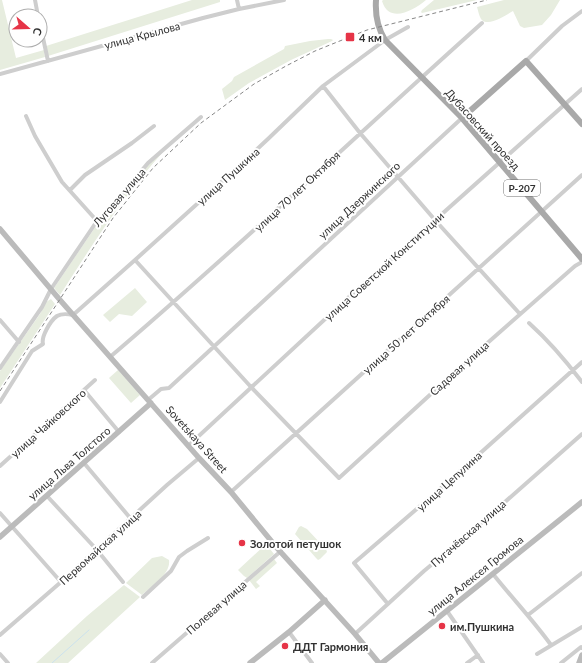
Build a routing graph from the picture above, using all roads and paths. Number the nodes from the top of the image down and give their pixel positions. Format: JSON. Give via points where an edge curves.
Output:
{"nodes":[{"id":1,"x":237,"y":0,"type":"edge"},
{"id":2,"x":284,"y":0,"type":"edge"},
{"id":3,"x":376,"y":0,"type":"edge"},
{"id":4,"x":239,"y":9,"type":"junction"},
{"id":5,"x":582,"y":11,"type":"edge"},
{"id":6,"x":482,"y":23,"type":"dead end"},
{"id":7,"x":408,"y":27,"type":"dead end"},
{"id":8,"x":385,"y":40,"type":"junction"},
{"id":9,"x":45,"y":48,"type":"edge"},
{"id":10,"x":48,"y":61,"type":"junction"},
{"id":11,"x":526,"y":61,"type":"junction"},
{"id":12,"x":0,"y":74,"type":"edge"},
{"id":13,"x":422,"y":77,"type":"junction"},
{"id":14,"x":322,"y":86,"type":"junction"},
{"id":15,"x":582,"y":89,"type":"edge"},
{"id":16,"x":564,"y":105,"type":"junction"},
{"id":17,"x":26,"y":116,"type":"dead end"},
{"id":18,"x":201,"y":117,"type":"dead end"},
{"id":19,"x":462,"y":118,"type":"junction"},
{"id":20,"x":582,"y":124,"type":"edge"},
{"id":21,"x":154,"y":126,"type":"dead end"},
{"id":22,"x":360,"y":133,"type":"junction"},
{"id":23,"x":500,"y":162,"type":"junction"},
{"id":24,"x":582,"y":175,"type":"edge"},
{"id":25,"x":398,"y":177,"type":"junction"},
{"id":26,"x":70,"y":190,"type":"junction"},
{"id":27,"x":542,"y":211,"type":"junction"},
{"id":28,"x":435,"y":220,"type":"junction"},
{"id":29,"x":97,"y":221,"type":"junction"},
{"id":30,"x":0,"y":229,"type":"edge"},
{"id":31,"x":135,"y":260,"type":"junction"},
{"id":32,"x":582,"y":261,"type":"edge"},
{"id":33,"x":479,"y":268,"type":"junction"},
{"id":34,"x":51,"y":289,"type":"junction"},
{"id":35,"x":174,"y":303,"type":"junction"},
{"id":36,"x":520,"y":314,"type":"junction"},
{"id":37,"x":73,"y":315,"type":"junction"},
{"id":38,"x":0,"y":320,"type":"edge"},
{"id":39,"x":529,"y":323,"type":"dead end"},
{"id":40,"x":19,"y":342,"type":"junction"},
{"id":41,"x":214,"y":346,"type":"junction"},
{"id":42,"x":110,"y":358,"type":"junction"},
{"id":43,"x":582,"y":362,"type":"edge"},
{"id":44,"x":0,"y":368,"type":"edge"},
{"id":45,"x":573,"y":370,"type":"junction"},
{"id":46,"x":95,"y":380,"type":"dead end"},
{"id":47,"x":582,"y":382,"type":"edge"},
{"id":48,"x":251,"y":387,"type":"junction"},
{"id":49,"x":84,"y":390,"type":"junction"},
{"id":50,"x":0,"y":402,"type":"edge"},
{"id":51,"x":150,"y":402,"type":"junction"},
{"id":52,"x":119,"y":432,"type":"junction"},
{"id":53,"x":296,"y":434,"type":"junction"},
{"id":54,"x":582,"y":434,"type":"edge"},
{"id":55,"x":188,"y":446,"type":"junction"},
{"id":56,"x":199,"y":458,"type":"junction"},
{"id":57,"x":84,"y":463,"type":"junction"},
{"id":58,"x":0,"y":466,"type":"edge"},
{"id":59,"x":231,"y":492,"type":"junction"},
{"id":60,"x":47,"y":496,"type":"junction"},
{"id":61,"x":582,"y":502,"type":"edge"},
{"id":62,"x":0,"y":513,"type":"edge"},
{"id":63,"x":131,"y":519,"type":"junction"},
{"id":64,"x":12,"y":526,"type":"junction"},
{"id":65,"x":0,"y":537,"type":"edge"},
{"id":66,"x":208,"y":538,"type":"dead end"},
{"id":67,"x":97,"y":550,"type":"junction"},
{"id":68,"x":280,"y":551,"type":"junction"},
{"id":69,"x":582,"y":573,"type":"edge"},
{"id":70,"x":493,"y":574,"type":"junction"},
{"id":71,"x":61,"y":582,"type":"junction"},
{"id":72,"x":123,"y":582,"type":"dead end"},
{"id":73,"x":143,"y":597,"type":"dead end"},
{"id":74,"x":325,"y":600,"type":"junction"},
{"id":75,"x":388,"y":604,"type":"junction"},
{"id":76,"x":447,"y":611,"type":"junction"},
{"id":77,"x":528,"y":616,"type":"junction"},
{"id":78,"x":582,"y":627,"type":"edge"},
{"id":79,"x":289,"y":632,"type":"junction"},
{"id":80,"x":355,"y":634,"type":"junction"},
{"id":81,"x":0,"y":635,"type":"edge"},
{"id":82,"x":551,"y":645,"type":"junction"},
{"id":83,"x":582,"y":648,"type":"edge"},
{"id":84,"x":0,"y":654,"type":"edge"},
{"id":85,"x":537,"y":654,"type":"dead end"},
{"id":86,"x":478,"y":655,"type":"junction"},
{"id":87,"x":582,"y":655,"type":"edge"},
{"id":88,"x":8,"y":663,"type":"edge"},
{"id":89,"x":152,"y":663,"type":"edge"},
{"id":90,"x":250,"y":663,"type":"edge"},
{"id":91,"x":312,"y":663,"type":"edge"},
{"id":92,"x":380,"y":663,"type":"edge"},
{"id":93,"x":468,"y":663,"type":"edge"},
{"id":94,"x":484,"y":663,"type":"edge"},
{"id":95,"x":560,"y":663,"type":"edge"},
{"id":96,"x":580,"y":663,"type":"edge"}],
"edges":[{"from":1,"to":4,"type":"street"},
{"from":2,"to":4,"type":"street","name":"улица Крылова"},
{"from":3,"to":8,"type":"main road","name":"Дубасовский проезд","number":"Р-207","via":[[376,19]]},
{"from":4,"to":10,"type":"street","name":"улица Крылова"},
{"from":5,"to":11,"type":"street","name":"улица Дзержинского","via":[[562,26]]},
{"from":6,"to":13,"type":"street","name":"улица 70 лет Октября"},
{"from":7,"to":8,"type":"street","name":"улица Пушкина"},
{"from":8,"to":13,"type":"main road","name":"Дубасовский проезд","number":"Р-207"},
{"from":8,"to":14,"type":"street","name":"улица Пушкина"},
{"from":9,"to":10,"type":"street"},
{"from":10,"to":12,"type":"street","name":"улица Крылова"},
{"from":11,"to":16,"type":"main road"},
{"from":11,"to":19,"type":"main road","name":"улица Дзержинского"},
{"from":13,"to":19,"type":"main road","name":"Дубасовский проезд","number":"Р-207"},
{"from":13,"to":22,"type":"street","name":"улица 70 лет Октября"},
{"from":14,"to":22,"type":"street"},
{"from":14,"to":31,"type":"street","name":"улица Пушкина","via":[[259,148]]},
{"from":15,"to":16,"type":"street","name":"улица Советской Конституции"},
{"from":16,"to":20,"type":"main road"},
{"from":16,"to":23,"type":"street","name":"улица Советской Конституции"},
{"from":17,"to":26,"type":"street","via":[[62,182]]},
{"from":18,"to":29,"type":"street","name":"Луговая улица","via":[[148,163]]},
{"from":19,"to":23,"type":"main road","name":"Дубасовский проезд","number":"Р-207"},
{"from":19,"to":25,"type":"street","name":"улица Дзержинского"},
{"from":21,"to":26,"type":"street","via":[[85,175]]},
{"from":22,"to":25,"type":"street"},
{"from":22,"to":35,"type":"street","name":"улица 70 лет Октября"},
{"from":23,"to":27,"type":"main road","name":"Дубасовский проезд","number":"Р-207"},
{"from":23,"to":28,"type":"street","name":"улица Советской Конституции"},
{"from":24,"to":27,"type":"street","name":"улица 50 лет Октября"},
{"from":25,"to":28,"type":"street"},
{"from":25,"to":41,"type":"street","name":"улица Дзержинского"},
{"from":26,"to":29,"type":"street"},
{"from":27,"to":32,"type":"main road","name":"Дубасовский проезд","number":"Р-207"},
{"from":27,"to":33,"type":"street","name":"улица 50 лет Октября"},
{"from":28,"to":33,"type":"street"},
{"from":28,"to":48,"type":"street","name":"улица Советской Конституции"},
{"from":29,"to":34,"type":"street","name":"Луговая улица"},
{"from":30,"to":34,"type":"main road","name":"Sovetskaya Street"},
{"from":31,"to":35,"type":"street"},
{"from":31,"to":37,"type":"street","name":"улица Пушкина"},
{"from":32,"to":36,"type":"street","name":"Садовая улица"},
{"from":33,"to":36,"type":"street"},
{"from":33,"to":53,"type":"street","name":"улица 50 лет Октября"},
{"from":34,"to":37,"type":"main road","name":"Sovetskaya Street"},
{"from":34,"to":40,"type":"street","name":"Луговая улица"},
{"from":35,"to":41,"type":"street"},
{"from":35,"to":42,"type":"street","name":"улица 70 лет Октября"},
{"from":36,"to":53,"type":"street","name":"Садовая улица","via":[[339,478]]},
{"from":37,"to":42,"type":"main road","name":"Sovetskaya Street"},
{"from":37,"to":50,"type":"street","via":[[64,314],[51,323],[42,341],[43,344],[32,351]]},
{"from":38,"to":40,"type":"street"},
{"from":39,"to":45,"type":"street"},
{"from":40,"to":44,"type":"street","name":"Луговая улица"},
{"from":41,"to":48,"type":"street"},
{"from":41,"to":51,"type":"street","name":"улица Дзержинского","via":[[169,388],[161,389]]},
{"from":42,"to":51,"type":"main road","name":"Sovetskaya Street"},
{"from":43,"to":45,"type":"street","name":"улица Цепулина"},
{"from":45,"to":47,"type":"street"},
{"from":45,"to":75,"type":"street","name":"улица Цепулина","via":[[354,564]]},
{"from":46,"to":49,"type":"street","name":"улица Чайковского"},
{"from":48,"to":53,"type":"street"},
{"from":48,"to":55,"type":"street","name":"улица Советской Конституции"},
{"from":49,"to":52,"type":"street"},
{"from":49,"to":58,"type":"street","name":"улица Чайковского"},
{"from":51,"to":52,"type":"main road","name":"улица Льва Толстого"},
{"from":51,"to":55,"type":"main road","name":"Sovetskaya Street"},
{"from":52,"to":57,"type":"main road","name":"улица Льва Толстого"},
{"from":53,"to":59,"type":"street","name":"улица 50 лет Октября"},
{"from":54,"to":75,"type":"street","name":"Пугачёвская улица"},
{"from":55,"to":56,"type":"main road","name":"Sovetskaya Street"},
{"from":56,"to":59,"type":"main road","name":"Sovetskaya Street"},
{"from":56,"to":63,"type":"street","name":"Первомайская улица"},
{"from":57,"to":60,"type":"main road","name":"улица Льва Толстого"},
{"from":57,"to":63,"type":"street"},
{"from":59,"to":68,"type":"main road","name":"Sovetskaya Street"},
{"from":60,"to":64,"type":"main road","name":"улица Льва Толстого"},
{"from":60,"to":67,"type":"street"},
{"from":61,"to":70,"type":"main road","name":"улица Алексея Громова"},
{"from":62,"to":64,"type":"street"},
{"from":63,"to":67,"type":"street","name":"Первомайская улица"},
{"from":64,"to":65,"type":"main road","name":"улица Льва Толстого"},
{"from":64,"to":71,"type":"street"},
{"from":66,"to":73,"type":"street","via":[[179,557],[171,571]]},
{"from":67,"to":71,"type":"street","name":"Первомайская улица"},
{"from":67,"to":72,"type":"street"},
{"from":68,"to":74,"type":"main road","name":"Sovetskaya Street"},
{"from":68,"to":89,"type":"street","name":"Полевая улица"},
{"from":69,"to":77,"type":"street"},
{"from":70,"to":76,"type":"main road","name":"улица Алексея Громова"},
{"from":70,"to":77,"type":"street"},
{"from":71,"to":81,"type":"street","name":"Первомайская улица"},
{"from":74,"to":79,"type":"main road"},
{"from":74,"to":80,"type":"main road","name":"Sovetskaya Street"},
{"from":75,"to":80,"type":"street","name":"Пугачёвская улица"},
{"from":76,"to":86,"type":"street"},
{"from":76,"to":92,"type":"main road","name":"улица Алексея Громова"},
{"from":77,"to":82,"type":"street"},
{"from":78,"to":82,"type":"street"},
{"from":79,"to":90,"type":"main road"},
{"from":79,"to":91,"type":"street"},
{"from":80,"to":92,"type":"main road","name":"Sovetskaya Street"},
{"from":82,"to":85,"type":"street"},
{"from":83,"to":95,"type":"street"},
{"from":84,"to":88,"type":"street"},
{"from":86,"to":93,"type":"street"},
{"from":86,"to":94,"type":"street"},
{"from":87,"to":96,"type":"main road"}]}
